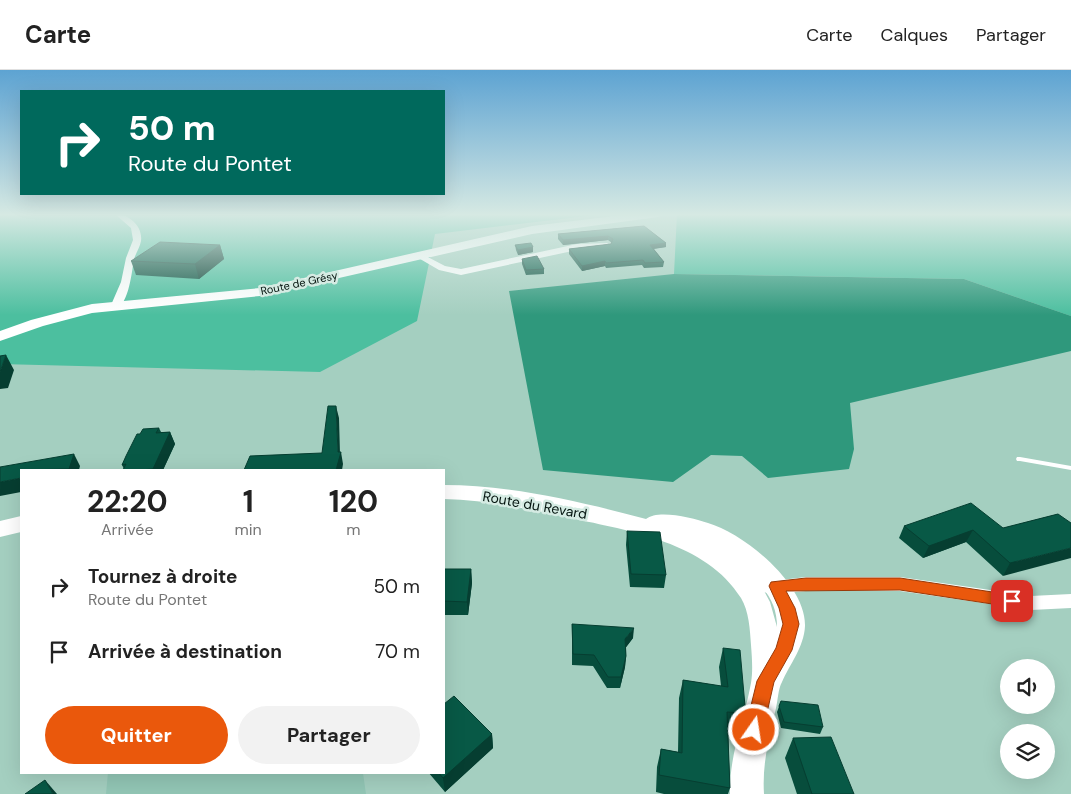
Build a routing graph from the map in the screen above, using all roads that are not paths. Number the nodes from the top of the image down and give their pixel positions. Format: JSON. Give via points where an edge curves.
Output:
{"nodes":[{"id":1,"x":134,"y":248,"type":"edge"},
{"id":2,"x":455,"y":248,"type":"edge"},
{"id":3,"x":573,"y":248,"type":"edge"},
{"id":4,"x":419,"y":256,"type":"junction"},
{"id":5,"x":116,"y":305,"type":"junction"},
{"id":6,"x":0,"y":336,"type":"edge"},
{"id":7,"x":1020,"y":459,"type":"dead end"},
{"id":8,"x":1071,"y":468,"type":"edge"},
{"id":9,"x":445,"y":492,"type":"edge"},
{"id":10,"x":626,"y":522,"type":"junction"},
{"id":11,"x":20,"y":524,"type":"edge"},
{"id":12,"x":0,"y":529,"type":"edge"},
{"id":13,"x":777,"y":586,"type":"junction"},
{"id":14,"x":750,"y":590,"type":"junction"},
{"id":15,"x":1071,"y":601,"type":"edge"},
{"id":16,"x":766,"y":681,"type":"junction"},
{"id":17,"x":747,"y":794,"type":"edge"}],
"edges":[{"from":1,"to":5,"type":"street","via":[[126,282]]},
{"from":2,"to":4,"type":"main road","name":"Route de Grésy"},
{"from":3,"to":4,"type":"street","via":[[461,272],[442,268]]},
{"from":4,"to":5,"type":"main road","name":"Route de Grésy","via":[[260,292]]},
{"from":5,"to":6,"type":"main road","name":"Route de Grésy","via":[[63,315]]},
{"from":7,"to":8,"type":"lane"},
{"from":9,"to":10,"type":"main road","name":"Route du Revard","via":[[518,500]]},
{"from":10,"to":13,"type":"main road","name":"Route du Revard","via":[[704,530],[750,558]]},
{"from":10,"to":14,"type":"main road","name":"Route du Revard","via":[[696,546],[733,571]]},
{"from":11,"to":12,"type":"main road"},
{"from":13,"to":14,"type":"street"},
{"from":13,"to":15,"type":"street","via":[[900,584],[1031,604]]},
{"from":13,"to":16,"type":"main road","name":"Route du Revard","via":[[791,624],[784,650]]},
{"from":14,"to":16,"type":"main road","name":"Route du Revard","via":[[761,616]]},
{"from":16,"to":17,"type":"main road","name":"Route du Revard","via":[[750,746]]}]}
